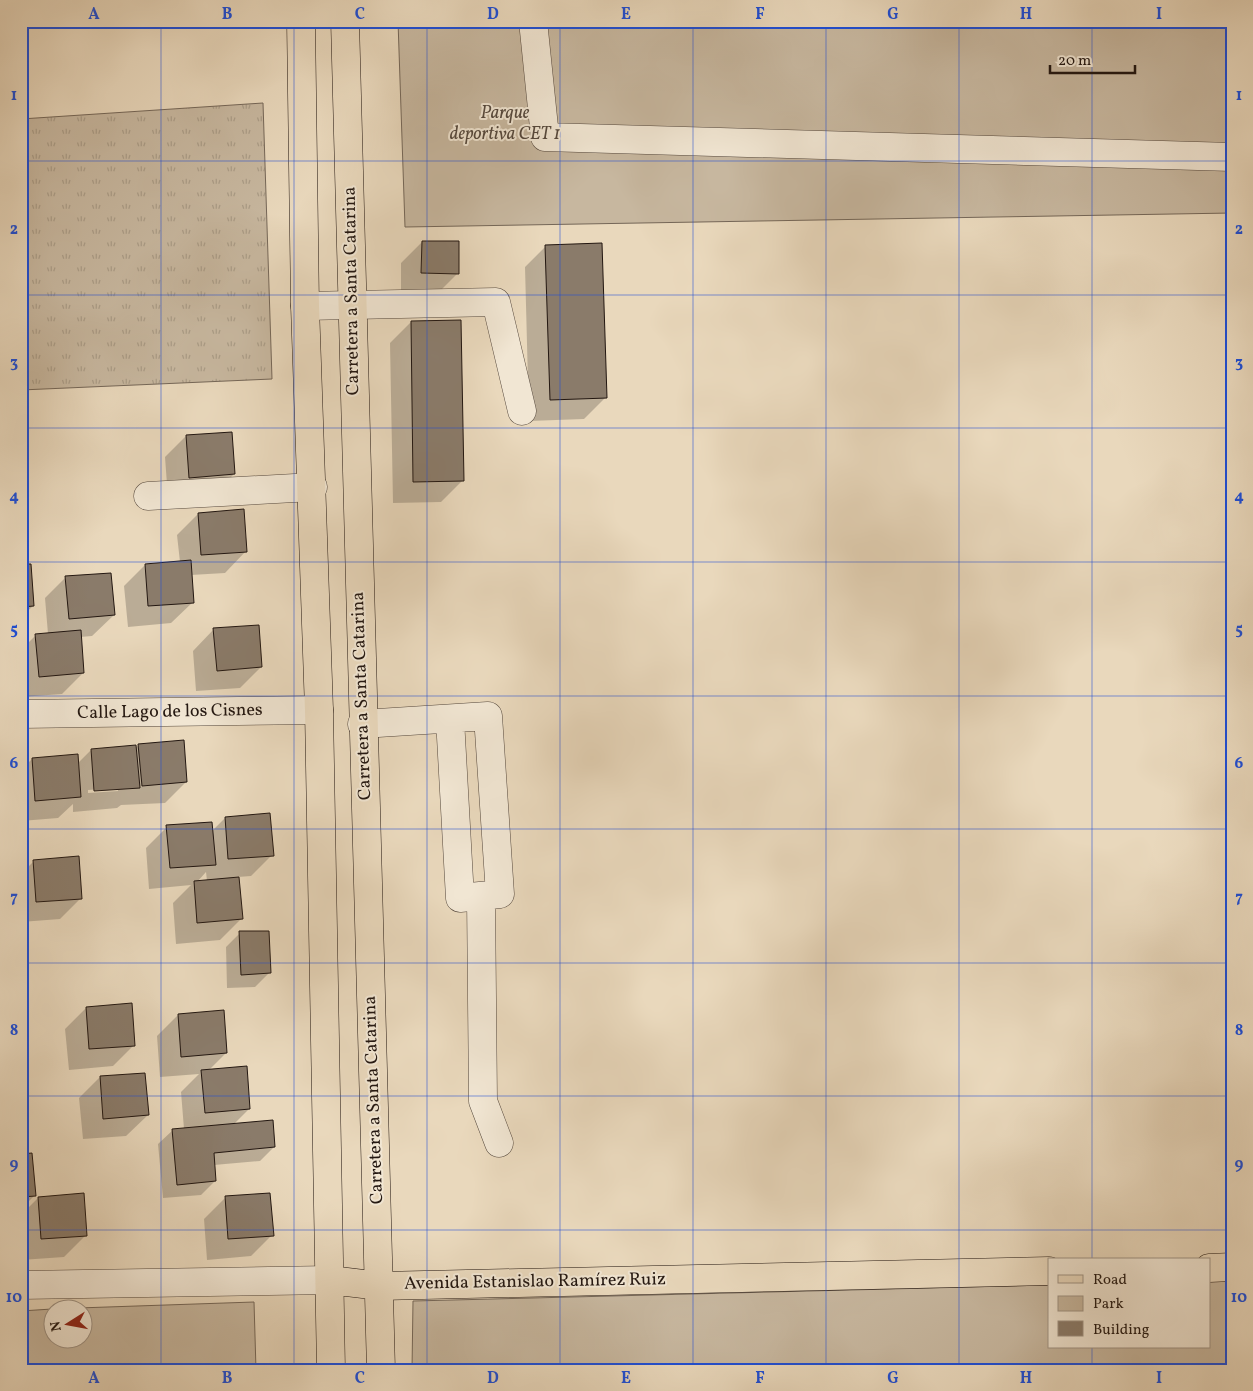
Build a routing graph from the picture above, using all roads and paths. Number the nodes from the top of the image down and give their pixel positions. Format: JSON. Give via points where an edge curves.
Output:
{"nodes":[{"id":1,"x":301,"y":21,"type":"edge"},
{"id":2,"x":345,"y":21,"type":"edge"},
{"id":3,"x":533,"y":21,"type":"edge"},
{"id":4,"x":1232,"y":157,"type":"edge"},
{"id":5,"x":352,"y":304,"type":"junction"},
{"id":6,"x":305,"y":306,"type":"junction"},
{"id":7,"x":522,"y":411,"type":"dead end"},
{"id":8,"x":313,"y":487,"type":"junction"},
{"id":9,"x":148,"y":496,"type":"dead end"},
{"id":10,"x":319,"y":710,"type":"junction"},
{"id":11,"x":21,"y":714,"type":"edge"},
{"id":12,"x":450,"y":719,"type":"junction"},
{"id":13,"x":362,"y":724,"type":"junction"},
{"id":14,"x":481,"y":897,"type":"junction"},
{"id":15,"x":499,"y":1143,"type":"dead end"},
{"id":16,"x":1232,"y":1267,"type":"edge"},
{"id":17,"x":1210,"y":1268,"type":"edge"},
{"id":18,"x":1048,"y":1271,"type":"edge"},
{"id":19,"x":330,"y":1280,"type":"junction"},
{"id":20,"x":21,"y":1285,"type":"edge"},
{"id":21,"x":380,"y":1286,"type":"junction"},
{"id":22,"x":331,"y":1370,"type":"edge"},
{"id":23,"x":381,"y":1370,"type":"edge"}],
"edges":[{"from":1,"to":6,"type":"main road"},
{"from":2,"to":5,"type":"main road","name":"Carretera a Santa Catarina"},
{"from":3,"to":4,"type":"street","via":[[545,138]]},
{"from":5,"to":6,"type":"street"},
{"from":5,"to":7,"type":"street","via":[[496,302]]},
{"from":5,"to":13,"type":"main road","name":"Carretera a Santa Catarina"},
{"from":6,"to":8,"type":"main road"},
{"from":8,"to":9,"type":"street"},
{"from":8,"to":10,"type":"main road"},
{"from":10,"to":11,"type":"street","name":"Calle Lago de los Cisnes"},
{"from":10,"to":19,"type":"main road"},
{"from":12,"to":13,"type":"street"},
{"from":12,"to":14,"type":"street","via":[[460,898]]},
{"from":12,"to":14,"type":"street","via":[[488,716],[500,894]]},
{"from":13,"to":21,"type":"main road","name":"Carretera a Santa Catarina"},
{"from":14,"to":15,"type":"street","via":[[483,1102]]},
{"from":16,"to":17,"type":"main road"},
{"from":18,"to":21,"type":"main road","name":"Avenida Estanislao Ramírez Ruiz"},
{"from":19,"to":20,"type":"street","name":"Avenida Estanislao Ramírez Ruiz"},
{"from":19,"to":21,"type":"main road","name":"Avenida Estanislao Ramírez Ruiz"},
{"from":19,"to":22,"type":"main road"},
{"from":21,"to":23,"type":"main road","name":"Carretera a Santa Catarina"}]}
